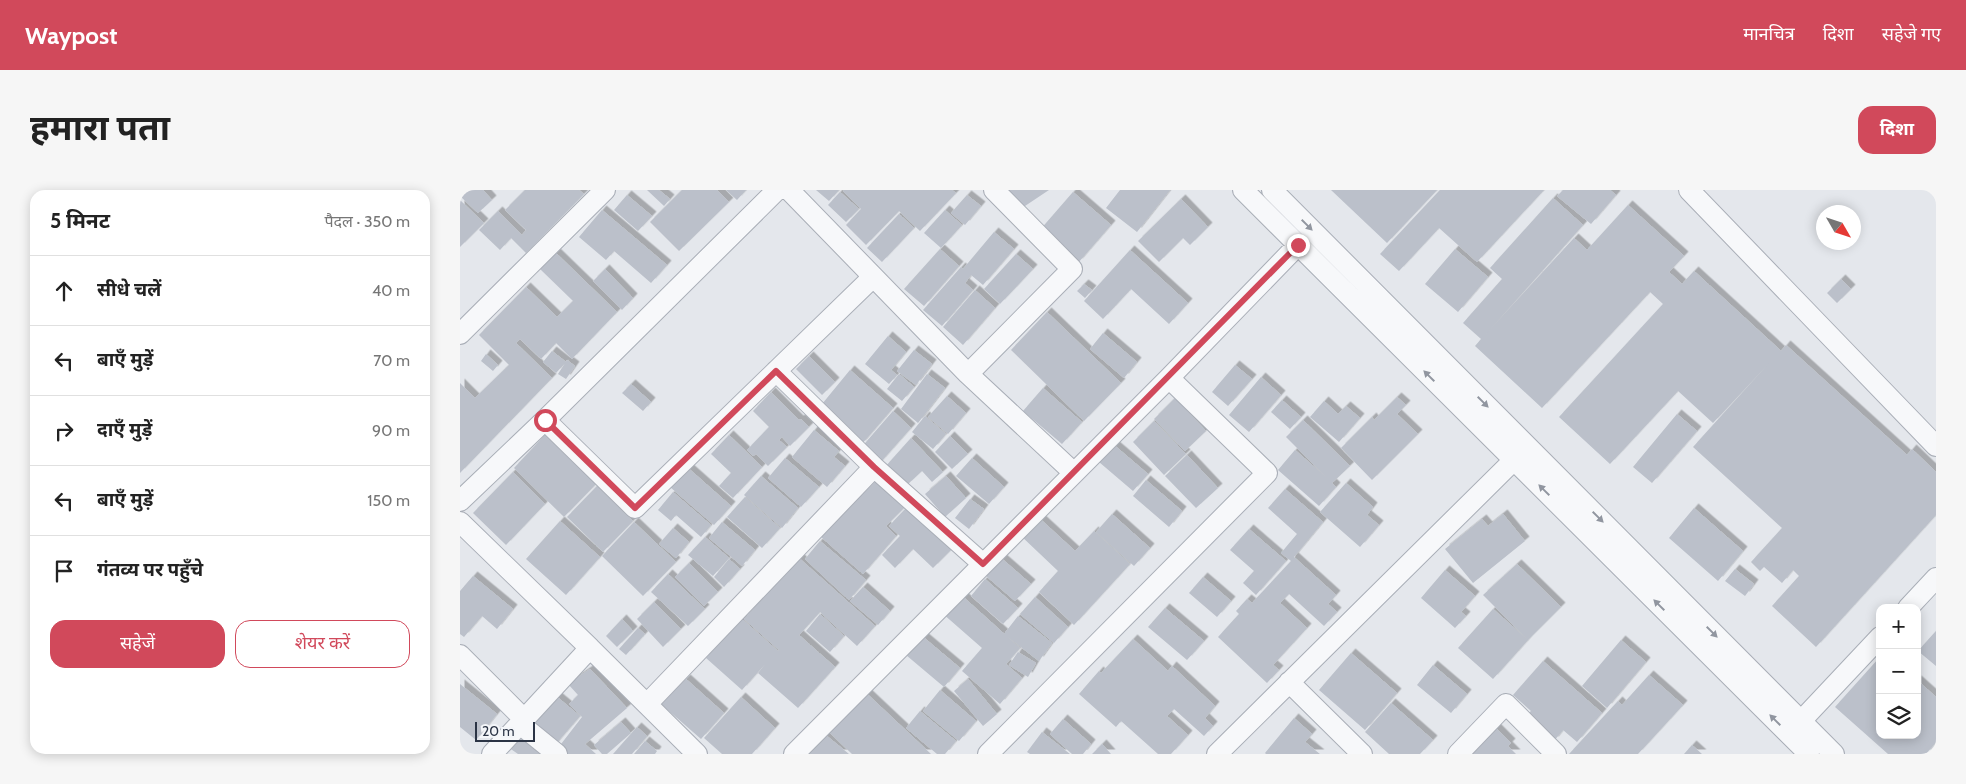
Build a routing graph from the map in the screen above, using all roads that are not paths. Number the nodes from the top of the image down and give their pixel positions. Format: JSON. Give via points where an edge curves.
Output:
{"nodes":[{"id":1,"x":777,"y":190,"type":"edge"},
{"id":2,"x":788,"y":190,"type":"edge"},
{"id":3,"x":994,"y":190,"type":"edge"},
{"id":4,"x":1243,"y":190,"type":"edge"},
{"id":5,"x":1272,"y":190,"type":"edge"},
{"id":6,"x":1689,"y":190,"type":"edge"},
{"id":7,"x":599,"y":192,"type":"edge"},
{"id":8,"x":1298,"y":245,"type":"junction"},
{"id":9,"x":873,"y":277,"type":"junction"},
{"id":10,"x":460,"y":334,"type":"edge"},
{"id":11,"x":776,"y":371,"type":"junction"},
{"id":12,"x":968,"y":374,"type":"junction"},
{"id":13,"x":1169,"y":378,"type":"junction"},
{"id":14,"x":545,"y":420,"type":"junction"},
{"id":15,"x":1936,"y":446,"type":"edge"},
{"id":16,"x":1514,"y":460,"type":"junction"},
{"id":17,"x":874,"y":467,"type":"junction"},
{"id":18,"x":1073,"y":472,"type":"junction"},
{"id":19,"x":460,"y":501,"type":"edge"},
{"id":20,"x":460,"y":522,"type":"edge"},
{"id":21,"x":983,"y":564,"type":"junction"},
{"id":22,"x":1936,"y":578,"type":"edge"},
{"id":23,"x":1912,"y":604,"type":"edge"},
{"id":24,"x":1876,"y":641,"type":"edge"},
{"id":25,"x":590,"y":648,"type":"junction"},
{"id":26,"x":460,"y":655,"type":"edge"},
{"id":27,"x":1289,"y":682,"type":"junction"},
{"id":28,"x":647,"y":704,"type":"junction"},
{"id":29,"x":522,"y":721,"type":"junction"},
{"id":30,"x":1801,"y":721,"type":"junction"},
{"id":31,"x":492,"y":754,"type":"edge"},
{"id":32,"x":558,"y":754,"type":"edge"},
{"id":33,"x":697,"y":754,"type":"edge"},
{"id":34,"x":794,"y":754,"type":"edge"},
{"id":35,"x":988,"y":754,"type":"edge"},
{"id":36,"x":1217,"y":754,"type":"edge"},
{"id":37,"x":1362,"y":754,"type":"edge"},
{"id":38,"x":1458,"y":754,"type":"edge"},
{"id":39,"x":1556,"y":754,"type":"edge"},
{"id":40,"x":1809,"y":754,"type":"edge"},
{"id":41,"x":1834,"y":754,"type":"edge"}],
"edges":[{"from":1,"to":14,"type":"street"},
{"from":2,"to":9,"type":"street"},
{"from":3,"to":12,"type":"street","via":[[1072,269]]},
{"from":4,"to":8,"type":"street"},
{"from":5,"to":30,"type":"street","one_way":true},
{"from":6,"to":15,"type":"street"},
{"from":7,"to":10,"type":"street"},
{"from":8,"to":13,"type":"street"},
{"from":16,"to":8,"type":"street","one_way":true},
{"from":9,"to":11,"type":"street"},
{"from":9,"to":12,"type":"street"},
{"from":11,"to":14,"type":"street","via":[[635,508]]},
{"from":11,"to":17,"type":"street"},
{"from":12,"to":18,"type":"street"},
{"from":13,"to":18,"type":"street"},
{"from":13,"to":35,"type":"street","via":[[1267,473]]},
{"from":14,"to":19,"type":"street"},
{"from":16,"to":27,"type":"street"},
{"from":40,"to":16,"type":"street","one_way":true},
{"from":17,"to":21,"type":"street"},
{"from":17,"to":28,"type":"street"},
{"from":18,"to":21,"type":"street"},
{"from":20,"to":25,"type":"street"},
{"from":21,"to":34,"type":"street"},
{"from":22,"to":23,"type":"street"},
{"from":24,"to":30,"type":"street"},
{"from":25,"to":28,"type":"street"},
{"from":25,"to":29,"type":"street"},
{"from":26,"to":29,"type":"street"},
{"from":27,"to":36,"type":"street"},
{"from":27,"to":37,"type":"street"},
{"from":28,"to":33,"type":"street"},
{"from":29,"to":31,"type":"street"},
{"from":29,"to":32,"type":"street"},
{"from":30,"to":41,"type":"street"},
{"from":38,"to":39,"type":"street","via":[[1506,704]]}]}
